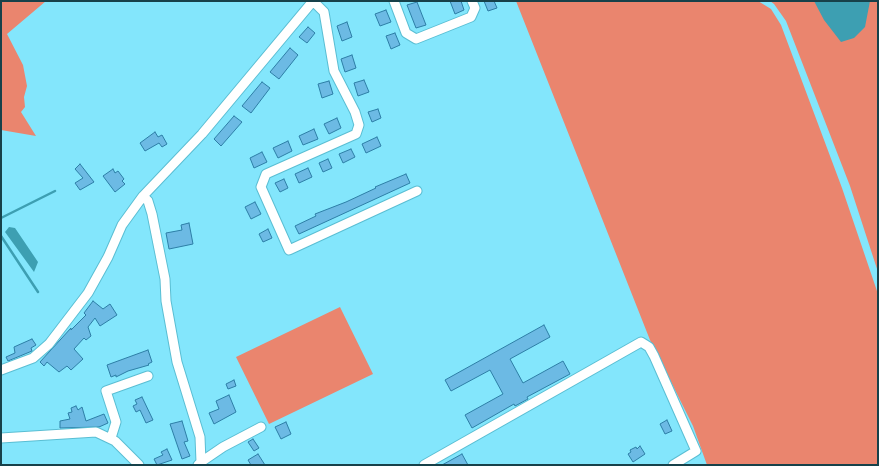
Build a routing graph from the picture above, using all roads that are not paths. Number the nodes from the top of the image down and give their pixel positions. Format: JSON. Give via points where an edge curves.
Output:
{"nodes":[{"id":1,"x":313,"y":1,"type":"edge"},
{"id":2,"x":394,"y":1,"type":"edge"},
{"id":3,"x":472,"y":1,"type":"edge"},
{"id":4,"x":417,"y":191,"type":"dead end"},
{"id":5,"x":143,"y":196,"type":"junction"},
{"id":6,"x":1,"y":370,"type":"edge"},
{"id":7,"x":148,"y":376,"type":"dead end"},
{"id":8,"x":261,"y":427,"type":"dead end"},
{"id":9,"x":1,"y":438,"type":"edge"},
{"id":10,"x":111,"y":438,"type":"junction"},
{"id":11,"x":200,"y":463,"type":"edge"},
{"id":12,"x":139,"y":465,"type":"edge"},
{"id":13,"x":424,"y":465,"type":"edge"},
{"id":14,"x":673,"y":465,"type":"edge"}],
"edges":[{"from":1,"to":4,"type":"street","via":[[324,12],[334,71],[359,125],[356,134],[266,174],[262,187],[289,250]]},
{"from":1,"to":5,"type":"street","via":[[202,134]]},
{"from":2,"to":3,"type":"street","via":[[406,33],[416,39],[471,17],[475,8]]},
{"from":5,"to":6,"type":"street","via":[[122,226],[90,288],[49,344],[33,358]]},
{"from":5,"to":11,"type":"street","via":[[152,214],[177,362],[200,438]]},
{"from":7,"to":10,"type":"street","via":[[106,391],[116,422]]},
{"from":8,"to":11,"type":"street","via":[[223,447]]},
{"from":9,"to":10,"type":"street","via":[[91,432]]},
{"from":10,"to":12,"type":"street"},
{"from":13,"to":14,"type":"street","via":[[641,342],[649,347],[654,356],[696,451]]}]}
